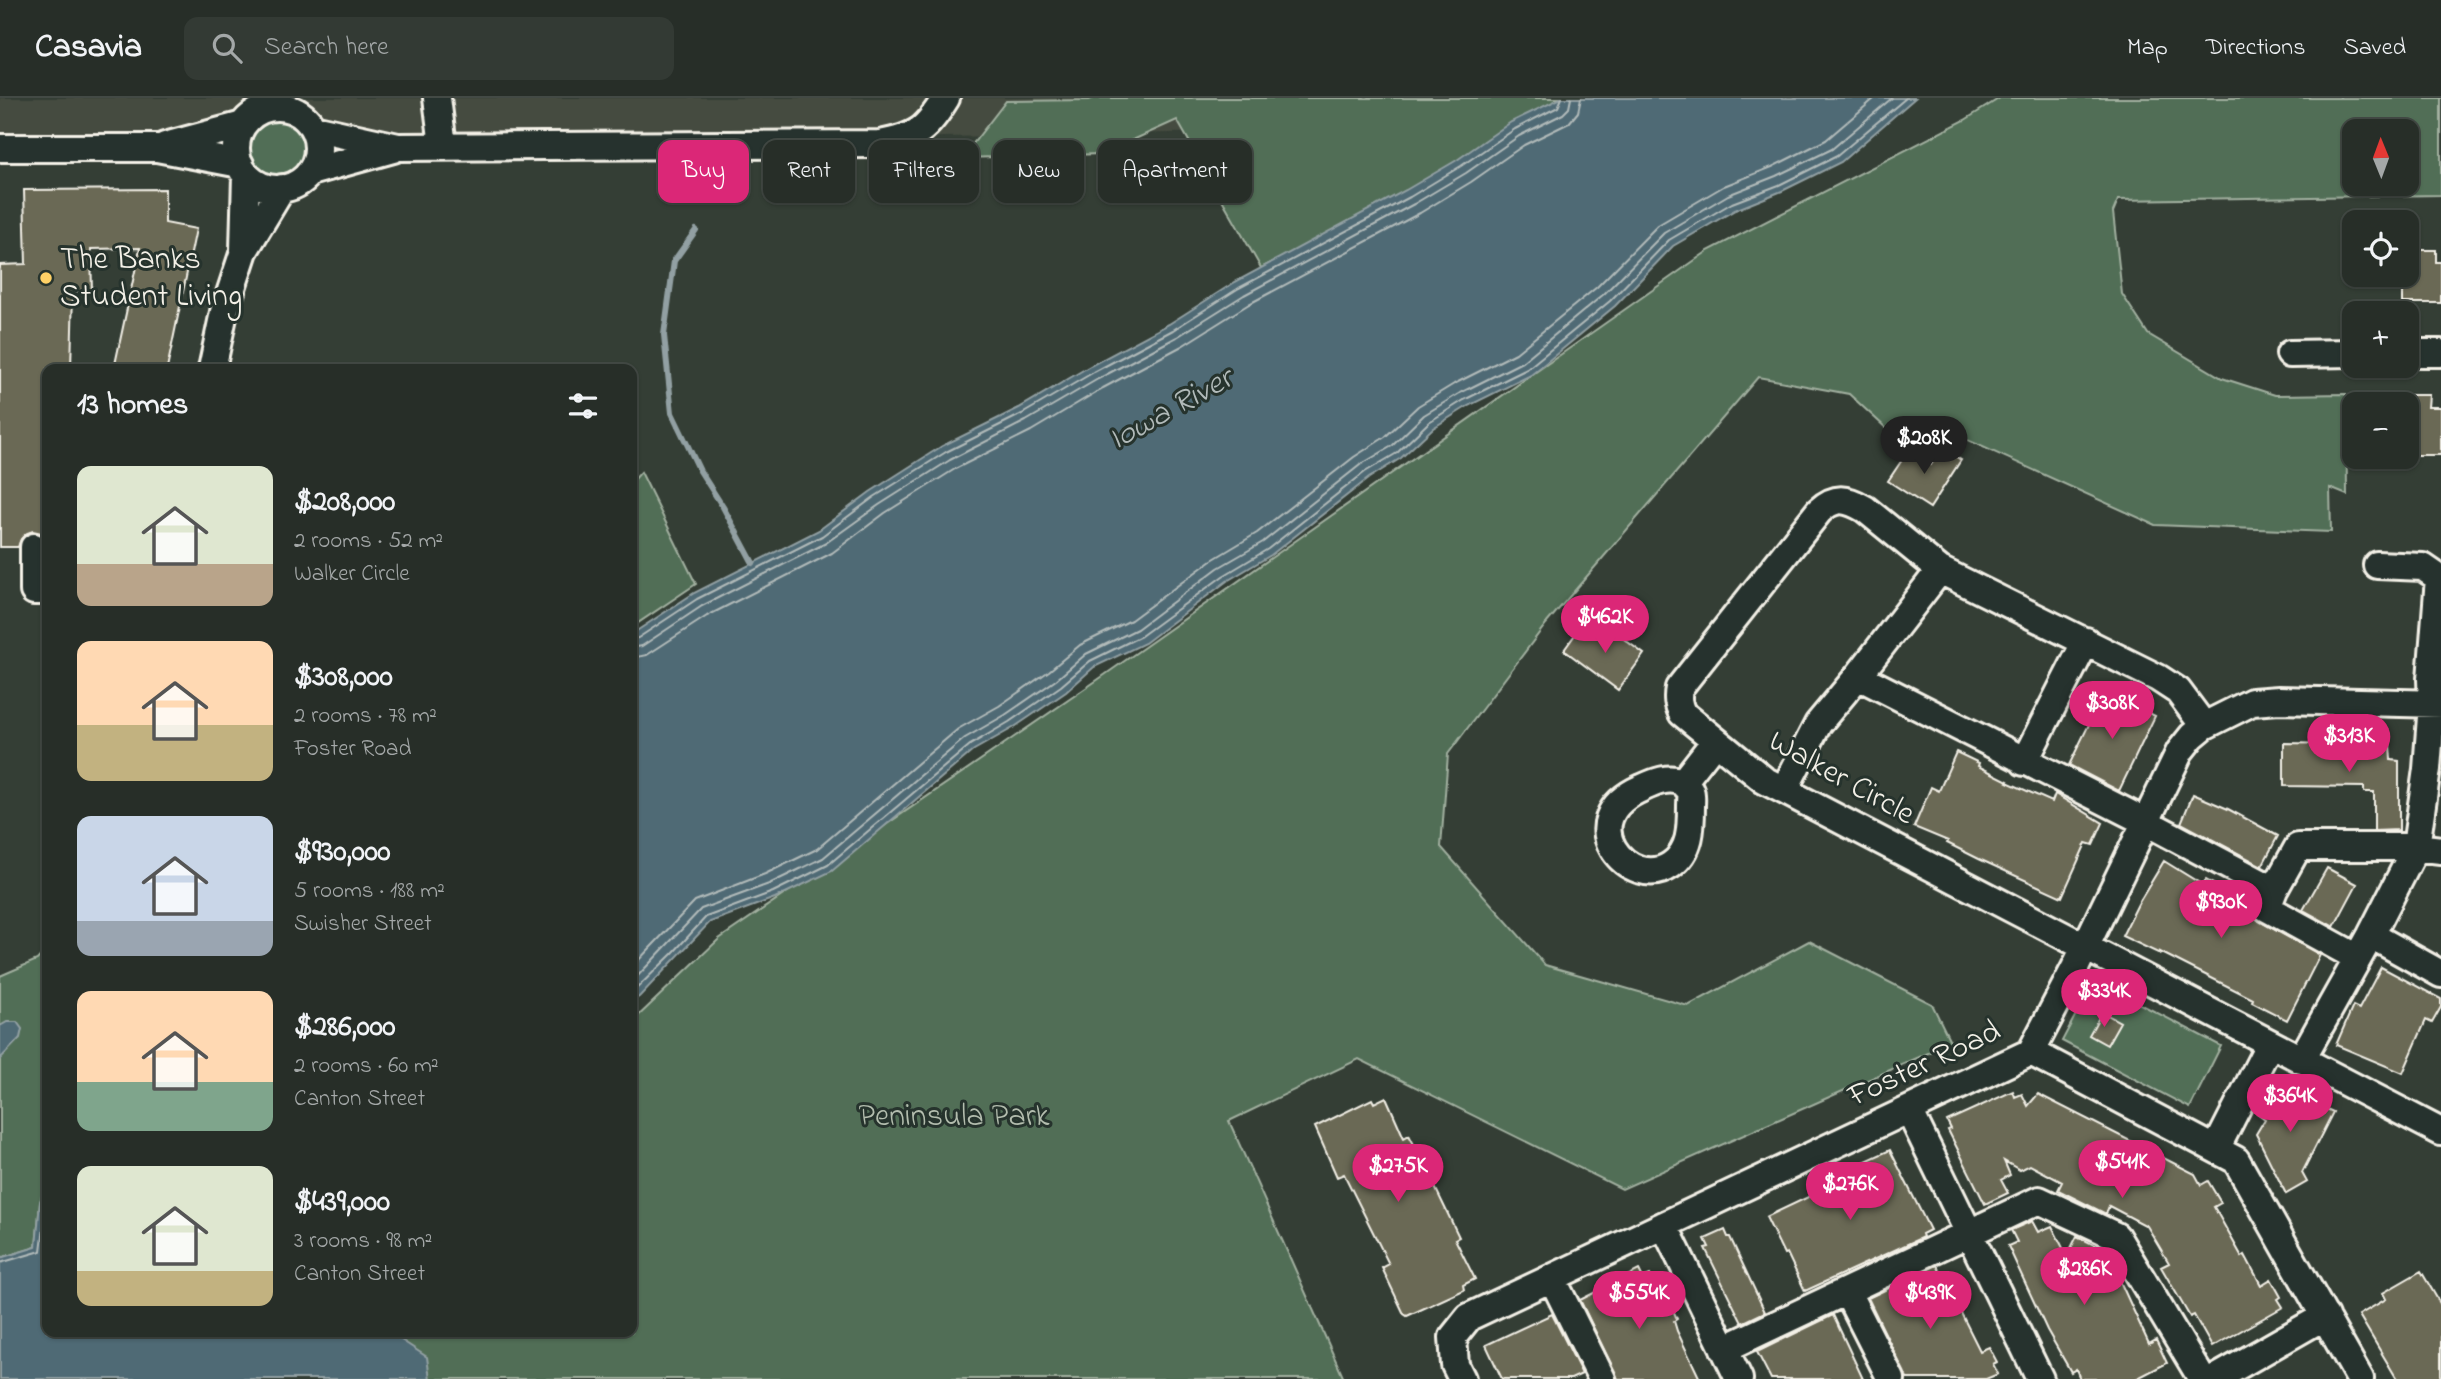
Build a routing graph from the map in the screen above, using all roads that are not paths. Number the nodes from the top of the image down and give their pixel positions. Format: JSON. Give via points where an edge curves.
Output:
{"nodes":[{"id":1,"x":437,"y":98,"type":"edge"},
{"id":2,"x":946,"y":98,"type":"edge"},
{"id":3,"x":258,"y":111,"type":"edge"},
{"id":4,"x":307,"y":114,"type":"edge"},
{"id":5,"x":443,"y":146,"type":"junction"},
{"id":6,"x":398,"y":147,"type":"junction"},
{"id":7,"x":0,"y":148,"type":"edge"},
{"id":8,"x":157,"y":148,"type":"junction"},
{"id":9,"x":243,"y":169,"type":"junction"},
{"id":10,"x":310,"y":172,"type":"junction"},
{"id":11,"x":282,"y":188,"type":"junction"},
{"id":12,"x":244,"y":251,"type":"junction"},
{"id":13,"x":2419,"y":353,"type":"edge"},
{"id":14,"x":2441,"y":353,"type":"edge"},
{"id":15,"x":2290,"y":354,"type":"dead end"},
{"id":16,"x":2342,"y":354,"type":"edge"},
{"id":17,"x":213,"y":364,"type":"edge"},
{"id":18,"x":34,"y":547,"type":"dead end"},
{"id":19,"x":2377,"y":565,"type":"dead end"},
{"id":20,"x":1940,"y":570,"type":"junction"},
{"id":21,"x":42,"y":591,"type":"edge"},
{"id":22,"x":2086,"y":642,"type":"junction"},
{"id":23,"x":1858,"y":676,"type":"junction"},
{"id":24,"x":2436,"y":704,"type":"edge"},
{"id":25,"x":2204,"y":726,"type":"junction"},
{"id":26,"x":1715,"y":741,"type":"junction"},
{"id":27,"x":2024,"y":762,"type":"junction"},
{"id":28,"x":1683,"y":782,"type":"dead end"},
{"id":29,"x":1784,"y":790,"type":"junction"},
{"id":30,"x":2146,"y":822,"type":"junction"},
{"id":31,"x":2429,"y":848,"type":"edge"},
{"id":32,"x":2274,"y":890,"type":"junction"},
{"id":33,"x":2371,"y":935,"type":"junction"},
{"id":34,"x":2085,"y":946,"type":"junction"},
{"id":35,"x":2358,"y":958,"type":"junction"},
{"id":36,"x":2441,"y":974,"type":"edge"},
{"id":37,"x":2270,"y":1043,"type":"junction"},
{"id":38,"x":2031,"y":1052,"type":"junction"},
{"id":39,"x":2301,"y":1060,"type":"junction"},
{"id":40,"x":1909,"y":1110,"type":"junction"},
{"id":41,"x":2441,"y":1132,"type":"edge"},
{"id":42,"x":2216,"y":1149,"type":"junction"},
{"id":43,"x":1664,"y":1226,"type":"junction"},
{"id":44,"x":1969,"y":1234,"type":"junction"},
{"id":45,"x":1552,"y":1278,"type":"junction"},
{"id":46,"x":1847,"y":1292,"type":"junction"},
{"id":47,"x":2325,"y":1316,"type":"junction"},
{"id":48,"x":1724,"y":1349,"type":"junction"},
{"id":49,"x":1462,"y":1379,"type":"edge"},
{"id":50,"x":1602,"y":1379,"type":"edge"},
{"id":51,"x":1739,"y":1379,"type":"edge"},
{"id":52,"x":1891,"y":1379,"type":"edge"},
{"id":53,"x":2040,"y":1379,"type":"edge"},
{"id":54,"x":2202,"y":1379,"type":"edge"},
{"id":55,"x":2215,"y":1379,"type":"edge"},
{"id":56,"x":2360,"y":1379,"type":"edge"}],
"edges":[{"from":1,"to":5,"type":"street"},
{"from":2,"to":5,"type":"street","via":[[929,125],[905,140],[880,144]]},
{"from":3,"to":4,"type":"street","via":[[280,107]]},
{"from":3,"to":8,"type":"street"},
{"from":3,"to":9,"type":"street","via":[[236,144]]},
{"from":4,"to":6,"type":"street"},
{"from":4,"to":10,"type":"street","via":[[318,153]]},
{"from":5,"to":6,"type":"street"},
{"from":6,"to":10,"type":"street"},
{"from":7,"to":8,"type":"street"},
{"from":8,"to":9,"type":"street"},
{"from":9,"to":11,"type":"street","via":[[258,184]]},
{"from":9,"to":12,"type":"street"},
{"from":10,"to":11,"type":"street","via":[[295,185]]},
{"from":11,"to":12,"type":"street"},
{"from":12,"to":17,"type":"street"},
{"from":13,"to":14,"type":"street"},
{"from":15,"to":16,"type":"street"},
{"from":18,"to":21,"type":"street","via":[[34,591]]},
{"from":19,"to":24,"type":"street","via":[[2423,566],[2439,578],[2431,679]]},
{"from":20,"to":22,"type":"street","name":"Walker Circle"},
{"from":20,"to":23,"type":"street"},
{"from":20,"to":26,"type":"street","name":"Walker Circle","via":[[1855,503],[1829,502],[1679,688],[1682,713]]},
{"from":22,"to":25,"type":"street","name":"Walker Circle","via":[[2178,691]]},
{"from":22,"to":27,"type":"street"},
{"from":23,"to":27,"type":"street"},
{"from":23,"to":29,"type":"street","via":[[1818,724]]},
{"from":24,"to":25,"type":"street","name":"Foster Road","via":[[2252,702]]},
{"from":24,"to":31,"type":"street","via":[[2427,769]]},
{"from":25,"to":30,"type":"street","name":"Foster Road","via":[[2180,751]]},
{"from":26,"to":28,"type":"street"},
{"from":26,"to":29,"type":"street","name":"Walker Circle"},
{"from":27,"to":30,"type":"street"},
{"from":29,"to":34,"type":"street","name":"Walker Circle"},
{"from":30,"to":32,"type":"street"},
{"from":30,"to":34,"type":"street","name":"Foster Road"},
{"from":31,"to":32,"type":"street","via":[[2298,847]]},
{"from":31,"to":33,"type":"street"},
{"from":32,"to":35,"type":"street","via":[[2267,908]]},
{"from":33,"to":35,"type":"street"},
{"from":33,"to":36,"type":"street"},
{"from":34,"to":37,"type":"street","name":"Walker Circle"},
{"from":34,"to":38,"type":"street","name":"Foster Road"},
{"from":35,"to":39,"type":"street"},
{"from":37,"to":39,"type":"street","name":"Walker Circle"},
{"from":37,"to":42,"type":"street"},
{"from":38,"to":40,"type":"street","name":"Foster Road"},
{"from":38,"to":42,"type":"street"},
{"from":39,"to":41,"type":"street","name":"Walker Circle"},
{"from":40,"to":43,"type":"street","name":"Foster Road"},
{"from":40,"to":44,"type":"street"},
{"from":42,"to":47,"type":"street","via":[[2236,1160]]},
{"from":43,"to":45,"type":"street","name":"Foster Road"},
{"from":43,"to":48,"type":"street"},
{"from":44,"to":46,"type":"street"},
{"from":44,"to":53,"type":"street"},
{"from":44,"to":54,"type":"street","via":[[2039,1200],[2116,1236]]},
{"from":45,"to":49,"type":"street","name":"Foster Road","via":[[1469,1317],[1453,1337],[1455,1365]]},
{"from":45,"to":50,"type":"street"},
{"from":46,"to":48,"type":"street"},
{"from":46,"to":52,"type":"street"},
{"from":47,"to":55,"type":"street"},
{"from":47,"to":56,"type":"street"},
{"from":48,"to":51,"type":"street"}]}
